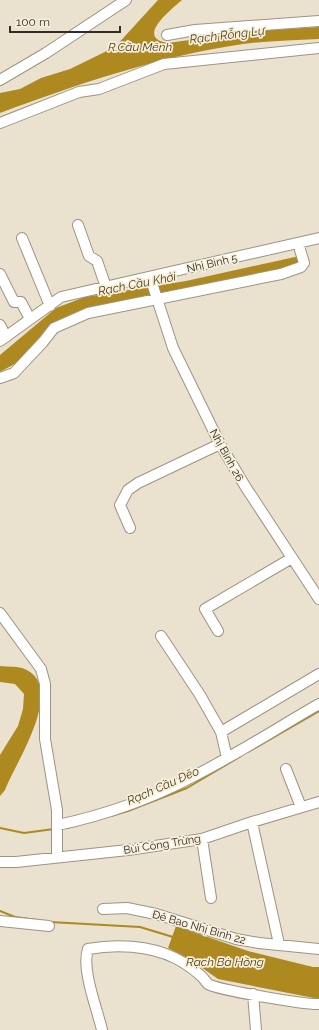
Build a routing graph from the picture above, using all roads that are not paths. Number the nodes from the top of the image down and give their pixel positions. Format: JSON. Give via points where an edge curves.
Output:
{"nodes":[{"id":1,"x":126,"y":0,"type":"edge"},
{"id":2,"x":319,"y":21,"type":"edge"},
{"id":3,"x":167,"y":35,"type":"dead end"},
{"id":4,"x":319,"y":48,"type":"edge"},
{"id":5,"x":0,"y":80,"type":"edge"},
{"id":6,"x":0,"y":123,"type":"edge"},
{"id":7,"x":78,"y":225,"type":"dead end"},
{"id":8,"x":22,"y":238,"type":"dead end"},
{"id":9,"x":319,"y":238,"type":"edge"},
{"id":10,"x":298,"y":243,"type":"junction"},
{"id":11,"x":0,"y":274,"type":"edge"},
{"id":12,"x":150,"y":280,"type":"junction"},
{"id":13,"x":106,"y":287,"type":"junction"},
{"id":14,"x":155,"y":299,"type":"junction"},
{"id":15,"x":50,"y":306,"type":"junction"},
{"id":16,"x":30,"y":319,"type":"junction"},
{"id":17,"x":0,"y":326,"type":"edge"},
{"id":18,"x":3,"y":340,"type":"edge"},
{"id":19,"x":0,"y":378,"type":"edge"},
{"id":20,"x":220,"y":444,"type":"junction"},
{"id":21,"x":130,"y":528,"type":"dead end"},
{"id":22,"x":292,"y":558,"type":"junction"},
{"id":23,"x":319,"y":599,"type":"edge"},
{"id":24,"x":0,"y":614,"type":"edge"},
{"id":25,"x":218,"y":631,"type":"dead end"},
{"id":26,"x":161,"y":636,"type":"dead end"},
{"id":27,"x":319,"y":674,"type":"edge"},
{"id":28,"x":319,"y":704,"type":"edge"},
{"id":29,"x":220,"y":732,"type":"junction"},
{"id":30,"x":227,"y":758,"type":"junction"},
{"id":31,"x":286,"y":769,"type":"dead end"},
{"id":32,"x":319,"y":802,"type":"edge"},
{"id":33,"x":301,"y":808,"type":"junction"},
{"id":34,"x":252,"y":822,"type":"junction"},
{"id":35,"x":58,"y":826,"type":"junction"},
{"id":36,"x":202,"y":839,"type":"junction"},
{"id":37,"x":57,"y":856,"type":"junction"},
{"id":38,"x":0,"y":862,"type":"edge"},
{"id":39,"x":212,"y":898,"type":"dead end"},
{"id":40,"x":103,"y":909,"type":"dead end"},
{"id":41,"x":0,"y":920,"type":"edge"},
{"id":42,"x":49,"y":926,"type":"dead end"},
{"id":43,"x":279,"y":944,"type":"junction"},
{"id":44,"x":319,"y":949,"type":"edge"},
{"id":45,"x":253,"y":994,"type":"junction"},
{"id":46,"x":319,"y":1004,"type":"edge"},
{"id":47,"x":102,"y":1030,"type":"edge"},
{"id":48,"x":256,"y":1030,"type":"edge"}],
"edges":[{"from":1,"to":5,"type":"street"},
{"from":2,"to":3,"type":"street","via":[[195,30]]},
{"from":4,"to":6,"type":"street","via":[[164,64],[99,89],[79,92]]},
{"from":7,"to":13,"type":"street","via":[[89,256],[98,261]]},
{"from":8,"to":15,"type":"street"},
{"from":9,"to":10,"type":"street","name":"Nhị Bình 5"},
{"from":10,"to":12,"type":"street","name":"Nhị Bình 5"},
{"from":10,"to":14,"type":"street","via":[[304,263],[302,268]]},
{"from":11,"to":16,"type":"street","via":[[14,302],[21,302]]},
{"from":12,"to":13,"type":"street","name":"Nhị Bình 5"},
{"from":12,"to":14,"type":"street","name":"Nhị Bình 26"},
{"from":13,"to":15,"type":"street","name":"Nhị Bình 5","via":[[61,297]]},
{"from":14,"to":19,"type":"street","via":[[88,313],[54,328],[14,373]]},
{"from":14,"to":20,"type":"street","name":"Nhị Bình 26","via":[[173,348]]},
{"from":15,"to":16,"type":"street","name":"Nhị Bình 5"},
{"from":16,"to":18,"type":"street","name":"Nhị Bình 5"},
{"from":17,"to":18,"type":"street"},
{"from":20,"to":21,"type":"street","via":[[128,490],[120,505]]},
{"from":20,"to":22,"type":"street","name":"Nhị Bình 26"},
{"from":22,"to":23,"type":"street","name":"Nhị Bình 26"},
{"from":22,"to":25,"type":"street","via":[[204,609]]},
{"from":24,"to":35,"type":"street","via":[[41,669],[44,679],[45,739]]},
{"from":26,"to":29,"type":"street","via":[[200,695]]},
{"from":27,"to":29,"type":"street"},
{"from":28,"to":30,"type":"street"},
{"from":29,"to":30,"type":"street"},
{"from":30,"to":35,"type":"street","via":[[146,798],[97,816]]},
{"from":31,"to":33,"type":"street"},
{"from":32,"to":33,"type":"street","name":"Bùi Công Trừng"},
{"from":33,"to":34,"type":"street","name":"Bùi Công Trừng"},
{"from":34,"to":36,"type":"street","name":"Bùi Công Trừng"},
{"from":34,"to":43,"type":"street"},
{"from":35,"to":37,"type":"street"},
{"from":36,"to":37,"type":"street","name":"Bùi Công Trừng","via":[[128,850]]},
{"from":36,"to":39,"type":"street"},
{"from":37,"to":38,"type":"street","name":"Bùi Công Trừng"},
{"from":40,"to":43,"type":"street","name":"Đê Bao Nhị Bình 22","via":[[127,908],[156,914],[236,939]]},
{"from":41,"to":42,"type":"street"},
{"from":43,"to":44,"type":"street","name":"Đê Bao Nhị Bình 22"},
{"from":45,"to":46,"type":"street"},
{"from":45,"to":47,"type":"street","via":[[209,984],[175,958],[160,952],[123,946],[88,949],[86,964]]},
{"from":45,"to":48,"type":"street"}]}
